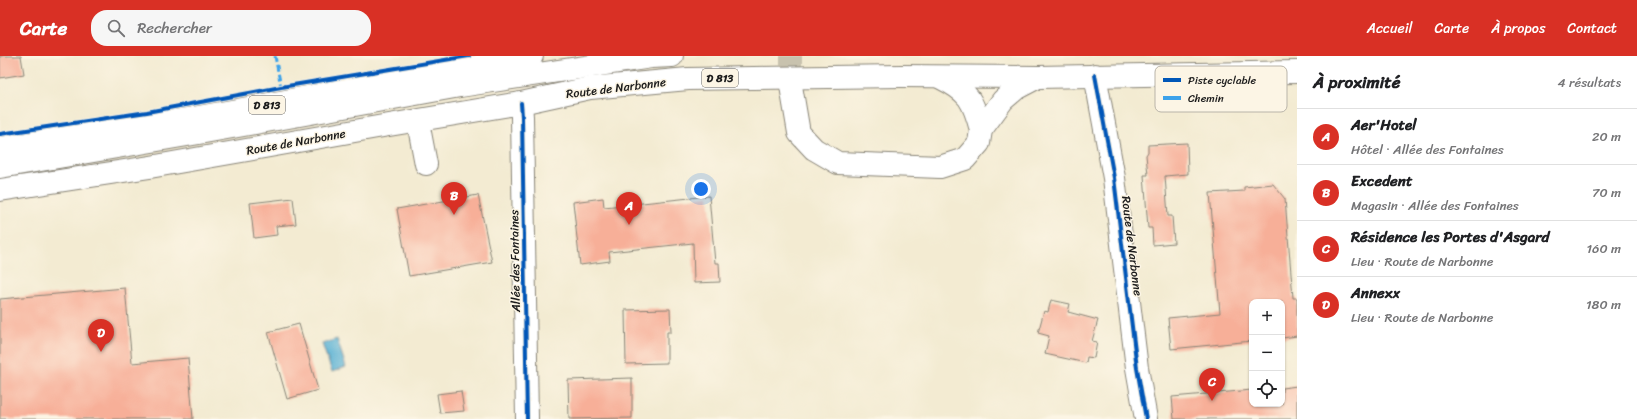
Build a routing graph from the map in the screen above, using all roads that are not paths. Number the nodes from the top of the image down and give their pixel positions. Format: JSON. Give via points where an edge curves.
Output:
{"nodes":[{"id":1,"x":531,"y":56,"type":"edge"},
{"id":2,"x":672,"y":56,"type":"edge"},
{"id":3,"x":1287,"y":72,"type":"edge"},
{"id":4,"x":1297,"y":72,"type":"edge"},
{"id":5,"x":1155,"y":74,"type":"edge"},
{"id":6,"x":1095,"y":75,"type":"junction"},
{"id":7,"x":1038,"y":77,"type":"junction"},
{"id":8,"x":941,"y":78,"type":"junction"},
{"id":9,"x":791,"y":86,"type":"tunnel mouth"},
{"id":10,"x":520,"y":103,"type":"junction"},
{"id":11,"x":418,"y":122,"type":"junction"},
{"id":12,"x":981,"y":130,"type":"junction"},
{"id":13,"x":0,"y":148,"type":"edge"},
{"id":14,"x":426,"y":164,"type":"dead end"},
{"id":15,"x":0,"y":167,"type":"edge"},
{"id":16,"x":0,"y":190,"type":"edge"},
{"id":17,"x":527,"y":419,"type":"edge"},
{"id":18,"x":1146,"y":419,"type":"edge"}],
"edges":[{"from":1,"to":13,"type":"main road","number":"D 813","via":[[193,118]]},
{"from":2,"to":15,"type":"main road","via":[[460,86],[199,134]]},
{"from":3,"to":4,"type":"main road","name":"Route de Narbonne","number":"D 813"},
{"from":5,"to":6,"type":"main road","name":"Route de Narbonne","number":"D 813"},
{"from":6,"to":7,"type":"main road","name":"Route de Narbonne","number":"D 813"},
{"from":6,"to":18,"type":"main road","name":"Route de Narbonne","via":[[1114,178],[1137,368]]},
{"from":7,"to":8,"type":"main road","name":"Route de Narbonne","number":"D 813"},
{"from":7,"to":12,"type":"main road","via":[[1017,88],[1003,100]]},
{"from":8,"to":10,"type":"main road","name":"Route de Narbonne","number":"D 813","via":[[894,76],[688,79],[590,88]]},
{"from":8,"to":12,"type":"main road","via":[[960,87],[970,98],[977,112]]},
{"from":9,"to":12,"type":"main road","via":[[799,133],[814,149],[838,163],[940,167],[965,159],[979,144]]},
{"from":10,"to":11,"type":"main road","name":"Route de Narbonne","number":"D 813"},
{"from":10,"to":17,"type":"main road","name":"Allée des Fontaines"},
{"from":11,"to":14,"type":"main road"},
{"from":11,"to":16,"type":"main road","name":"Route de Narbonne","number":"D 813","via":[[376,127],[150,168]]}]}
